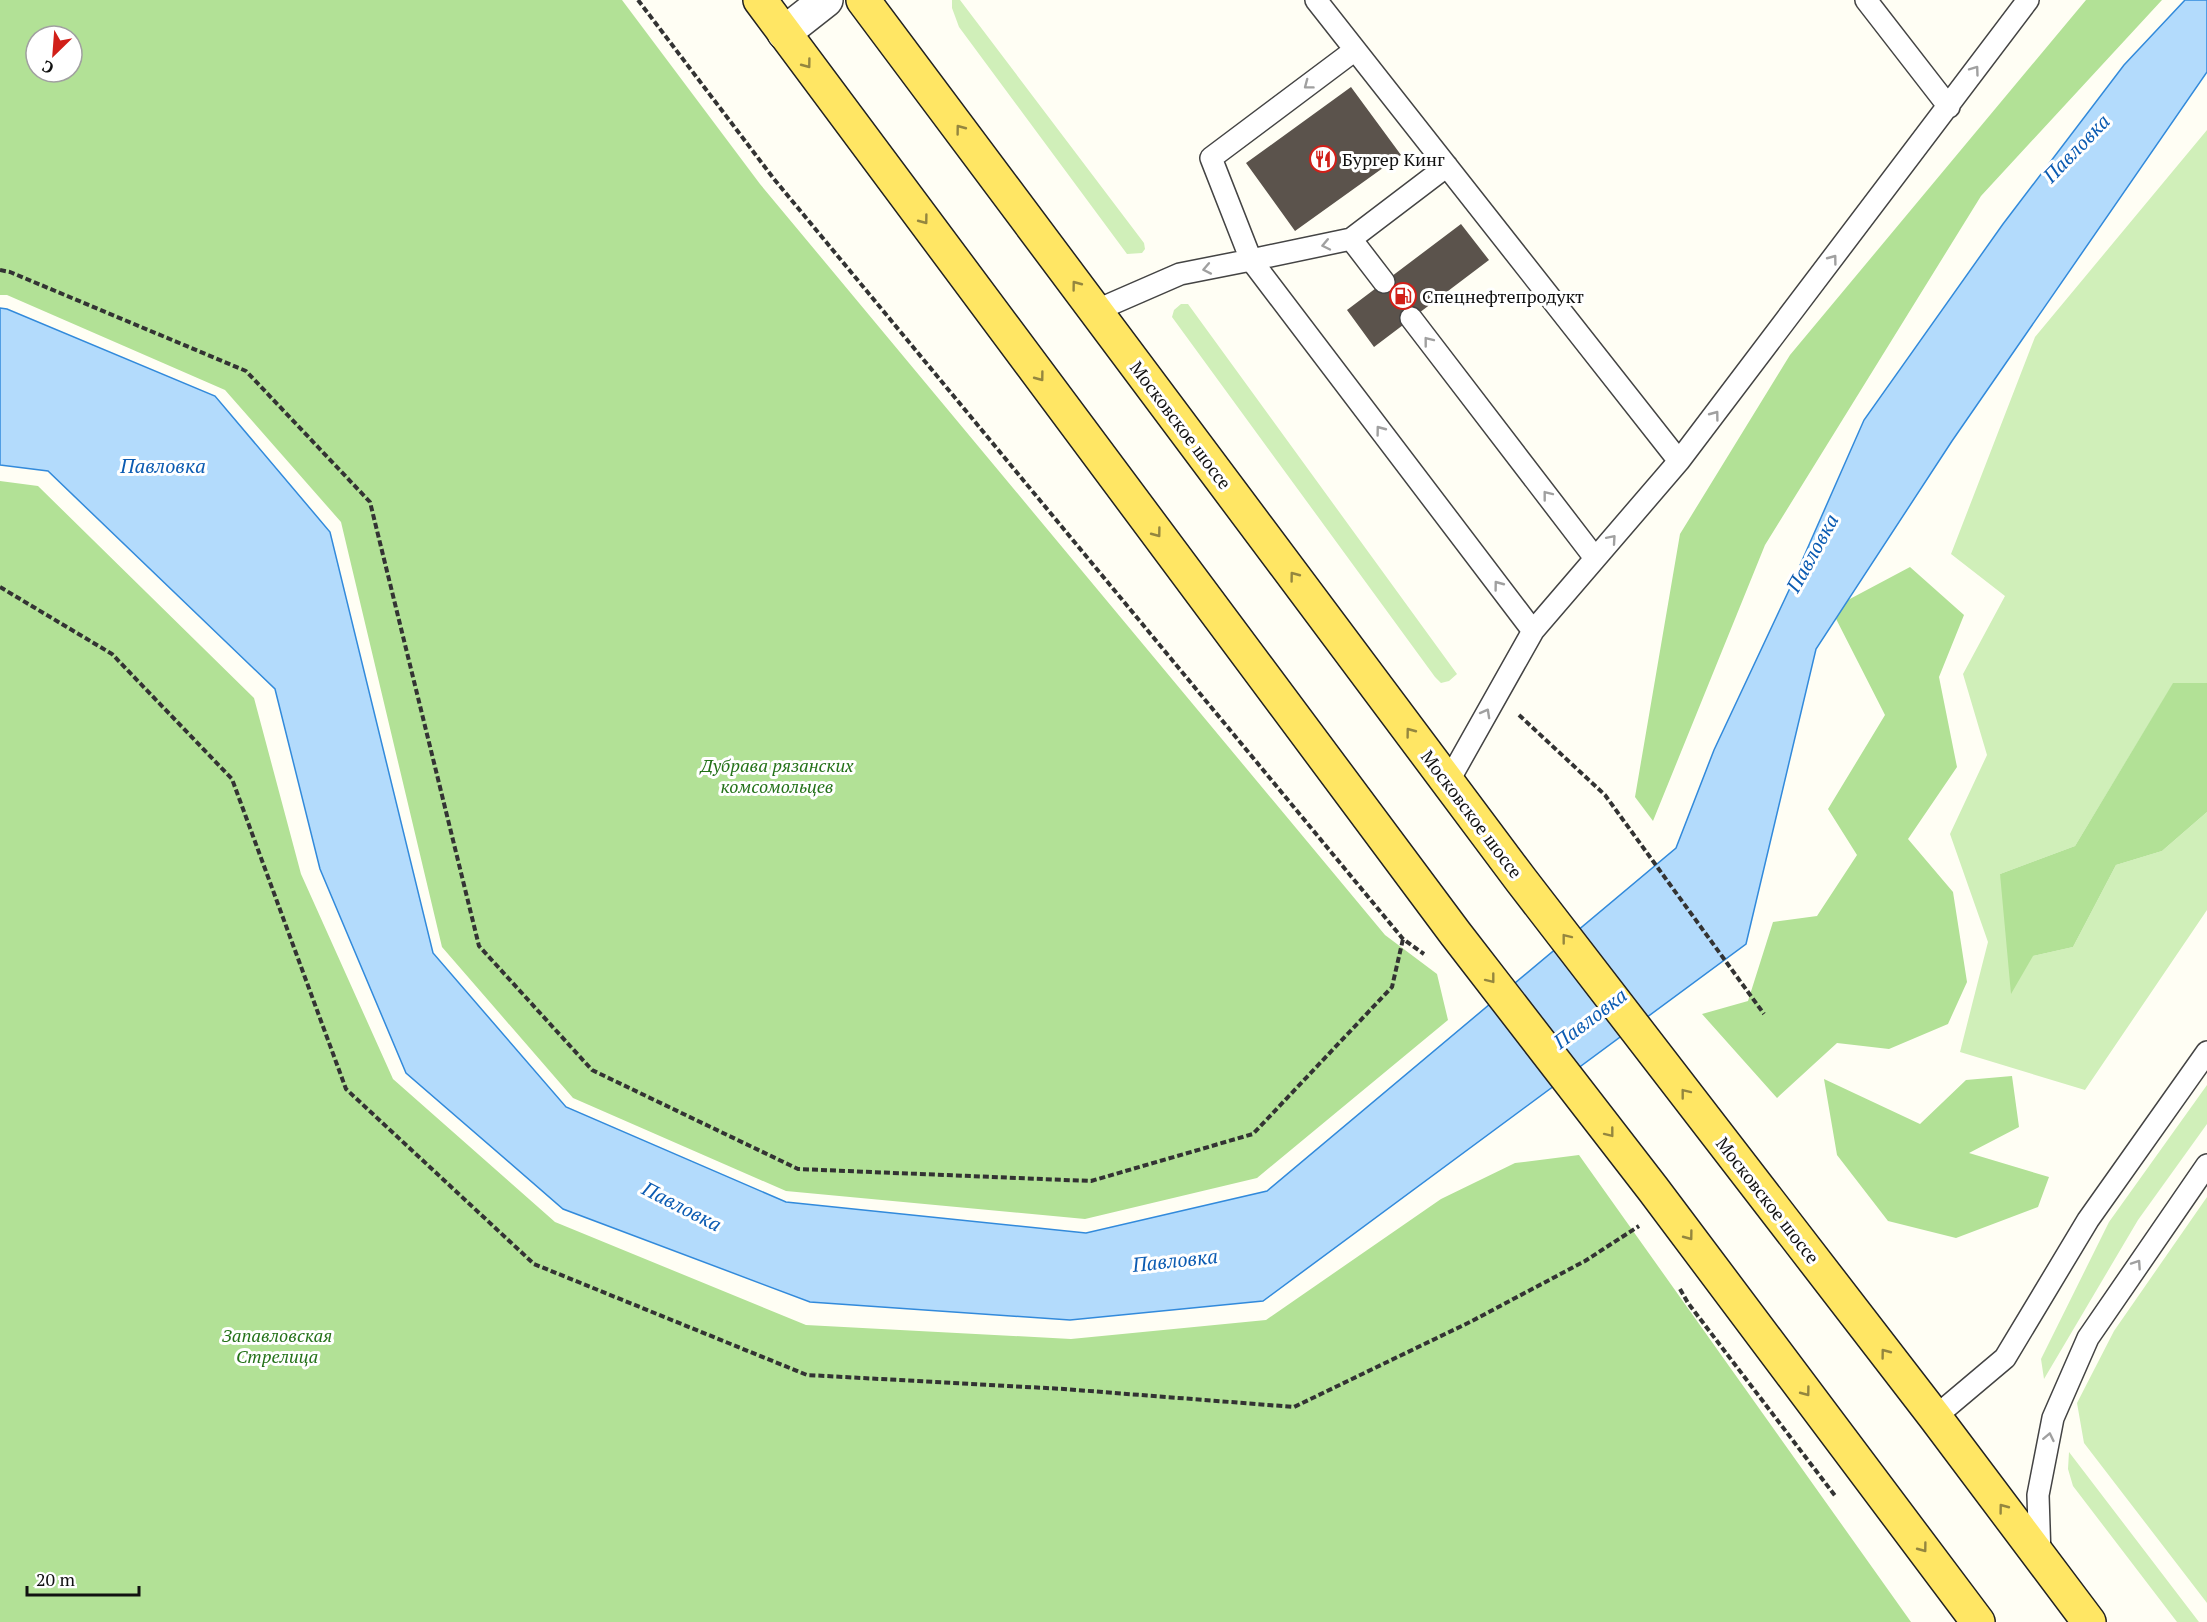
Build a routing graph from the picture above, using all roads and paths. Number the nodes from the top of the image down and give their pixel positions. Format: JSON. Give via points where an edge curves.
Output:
{"nodes":[{"id":1,"x":638,"y":0,"type":"edge"},
{"id":2,"x":760,"y":0,"type":"edge"},
{"id":3,"x":826,"y":0,"type":"edge"},
{"id":4,"x":863,"y":0,"type":"edge"},
{"id":5,"x":1316,"y":0,"type":"edge"},
{"id":6,"x":1866,"y":0,"type":"edge"},
{"id":7,"x":2028,"y":0,"type":"edge"},
{"id":8,"x":784,"y":33,"type":"junction"},
{"id":9,"x":1355,"y":50,"type":"junction"},
{"id":10,"x":1949,"y":107,"type":"junction"},
{"id":11,"x":1447,"y":166,"type":"junction"},
{"id":12,"x":1351,"y":239,"type":"junction"},
{"id":13,"x":1251,"y":260,"type":"junction"},
{"id":14,"x":0,"y":270,"type":"edge"},
{"id":15,"x":1384,"y":282,"type":"dead end"},
{"id":16,"x":1095,"y":311,"type":"junction"},
{"id":17,"x":1411,"y":318,"type":"dead end"},
{"id":18,"x":1679,"y":461,"type":"junction"},
{"id":19,"x":1595,"y":558,"type":"junction"},
{"id":20,"x":0,"y":587,"type":"edge"},
{"id":21,"x":1533,"y":631,"type":"junction"},
{"id":22,"x":1496,"y":694,"type":"junction"},
{"id":23,"x":1448,"y":782,"type":"junction"},
{"id":24,"x":1403,"y":939,"type":"junction"},
{"id":25,"x":1430,"y":959,"type":"dead end"},
{"id":26,"x":1764,"y":1014,"type":"dead end"},
{"id":27,"x":2207,"y":1052,"type":"edge"},
{"id":28,"x":2207,"y":1165,"type":"edge"},
{"id":29,"x":1642,"y":1224,"type":"dead end"},
{"id":30,"x":1935,"y":1417,"type":"junction"},
{"id":31,"x":2040,"y":1557,"type":"junction"},
{"id":32,"x":1978,"y":1622,"type":"edge"},
{"id":33,"x":2089,"y":1622,"type":"edge"}],
"edges":[{"from":1,"to":24,"type":"path","via":[[774,179]]},
{"from":2,"to":8,"type":"main road"},
{"from":3,"to":8,"type":"street"},
{"from":16,"to":4,"type":"main road","name":"Московское шоссе","one_way":true},
{"from":5,"to":9,"type":"lane"},
{"from":6,"to":10,"type":"lane"},
{"from":10,"to":7,"type":"lane","one_way":true},
{"from":8,"to":32,"type":"main road","one_way":true,"via":[[1455,933]]},
{"from":9,"to":11,"type":"lane"},
{"from":9,"to":13,"type":"lane","one_way":true,"via":[[1211,158]]},
{"from":18,"to":10,"type":"lane","one_way":true},
{"from":11,"to":12,"type":"lane"},
{"from":11,"to":18,"type":"lane"},
{"from":12,"to":13,"type":"lane","one_way":true},
{"from":12,"to":15,"type":"lane"},
{"from":13,"to":16,"type":"lane","one_way":true,"via":[[1180,274]]},
{"from":21,"to":13,"type":"lane","one_way":true},
{"from":14,"to":24,"type":"path","via":[[246,371],[370,502],[479,946],[592,1070],[798,1169],[1091,1180],[1253,1134],[1392,987]]},
{"from":23,"to":16,"type":"main road","name":"Московское шоссе","one_way":true},
{"from":19,"to":17,"type":"lane","one_way":true},
{"from":19,"to":18,"type":"lane","one_way":true},
{"from":19,"to":21,"type":"lane"},
{"from":20,"to":29,"type":"path","via":[[112,654],[232,779],[346,1089],[534,1264],[807,1375],[1294,1407],[1470,1322],[1585,1261]]},
{"from":21,"to":22,"type":"lane"},
{"from":23,"to":22,"type":"lane","one_way":true},
{"from":22,"to":26,"type":"path","via":[[1605,795]]},
{"from":30,"to":23,"type":"main road","name":"Московское шоссе","one_way":true},
{"from":24,"to":25,"type":"path"},
{"from":27,"to":30,"type":"lane","via":[[2088,1220],[2005,1358]]},
{"from":31,"to":28,"type":"lane","one_way":true,"via":[[2038,1495],[2053,1418],[2088,1338]]},
{"from":31,"to":30,"type":"main road","name":"Московское шоссе","one_way":true},
{"from":31,"to":33,"type":"main road","name":"Московское шоссе"}]}
